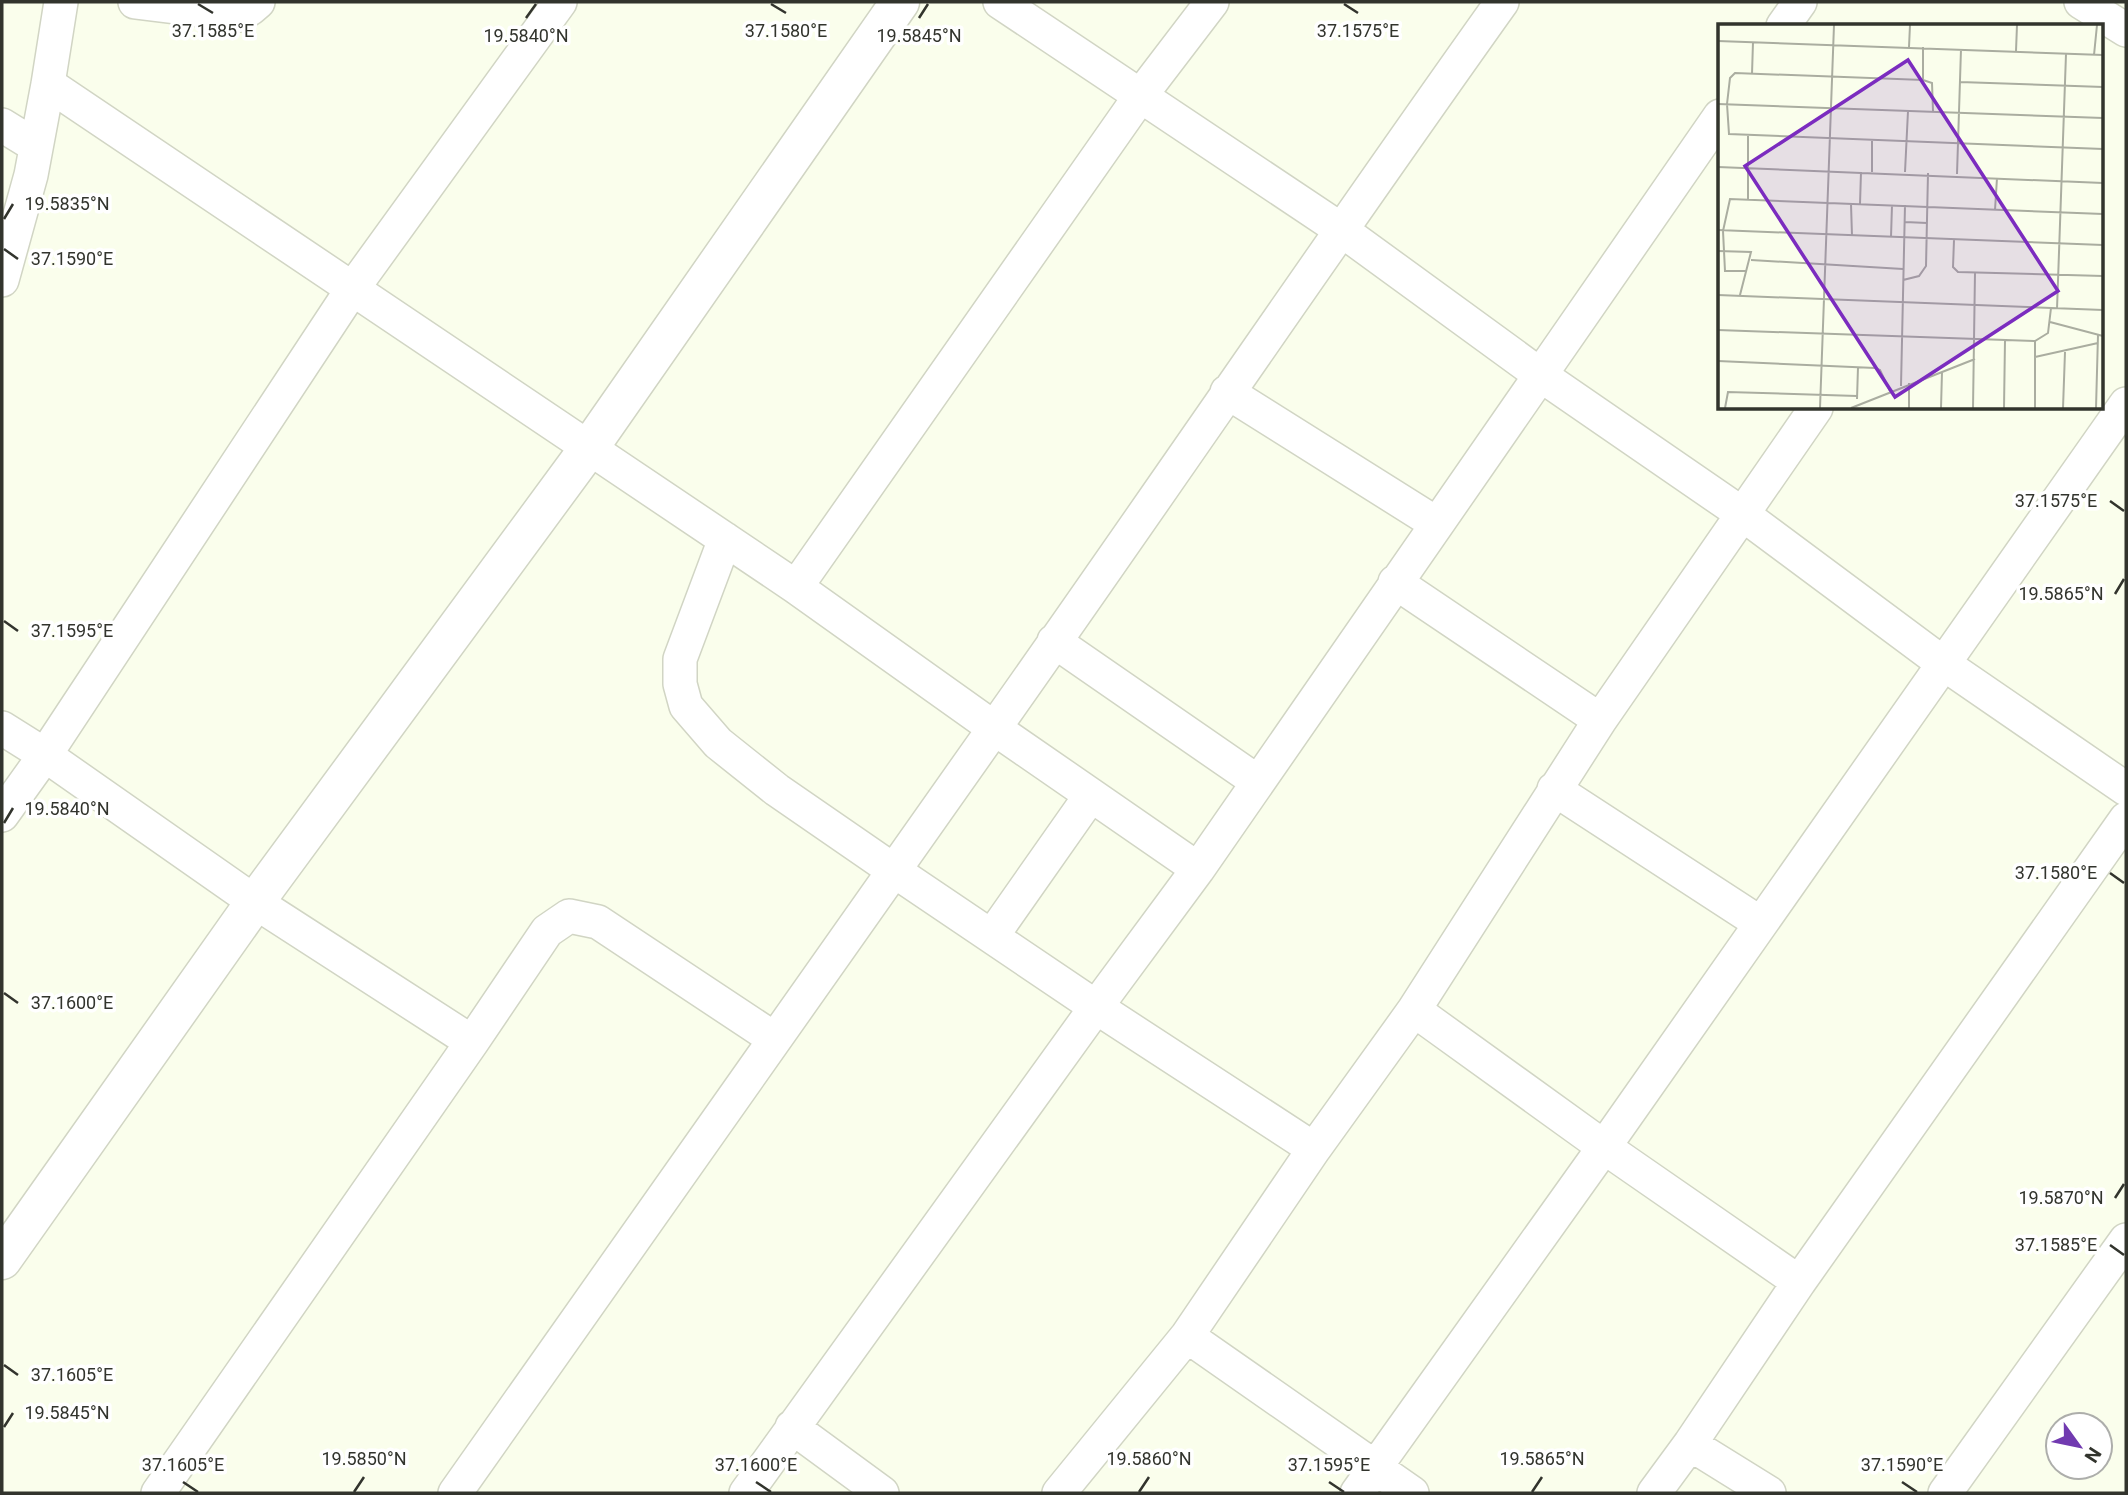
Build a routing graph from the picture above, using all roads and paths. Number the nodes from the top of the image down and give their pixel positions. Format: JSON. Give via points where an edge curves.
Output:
{"nodes":[{"id":1,"x":61,"y":2,"type":"edge"},
{"id":2,"x":135,"y":2,"type":"edge"},
{"id":3,"x":258,"y":2,"type":"edge"},
{"id":4,"x":559,"y":2,"type":"edge"},
{"id":5,"x":900,"y":2,"type":"edge"},
{"id":6,"x":1000,"y":2,"type":"edge"},
{"id":7,"x":1212,"y":2,"type":"edge"},
{"id":8,"x":1502,"y":2,"type":"edge"},
{"id":9,"x":1800,"y":2,"type":"edge"},
{"id":10,"x":2093,"y":11,"type":"edge"},
{"id":11,"x":1784,"y":24,"type":"edge"},
{"id":12,"x":2126,"y":30,"type":"edge"},
{"id":13,"x":48,"y":84,"type":"junction"},
{"id":14,"x":1141,"y":95,"type":"junction"},
{"id":15,"x":1718,"y":119,"type":"edge"},
{"id":16,"x":2,"y":125,"type":"edge"},
{"id":17,"x":36,"y":146,"type":"junction"},
{"id":18,"x":1340,"y":229,"type":"junction"},
{"id":19,"x":2,"y":280,"type":"edge"},
{"id":20,"x":353,"y":288,"type":"junction"},
{"id":21,"x":1539,"y":374,"type":"junction"},
{"id":22,"x":1227,"y":392,"type":"junction"},
{"id":23,"x":2126,"y":404,"type":"edge"},
{"id":24,"x":1815,"y":410,"type":"edge"},
{"id":25,"x":589,"y":448,"type":"junction"},
{"id":26,"x":1741,"y":513,"type":"junction"},
{"id":27,"x":1437,"y":524,"type":"junction"},
{"id":28,"x":725,"y":540,"type":"junction"},
{"id":29,"x":1395,"y":582,"type":"junction"},
{"id":30,"x":796,"y":587,"type":"junction"},
{"id":31,"x":1055,"y":641,"type":"junction"},
{"id":32,"x":1944,"y":664,"type":"junction"},
{"id":33,"x":1600,"y":720,"type":"junction"},
{"id":34,"x":2,"y":728,"type":"edge"},
{"id":35,"x":994,"y":729,"type":"junction"},
{"id":36,"x":45,"y":755,"type":"junction"},
{"id":37,"x":1258,"y":782,"type":"junction"},
{"id":38,"x":1554,"y":789,"type":"junction"},
{"id":39,"x":2126,"y":789,"type":"edge"},
{"id":40,"x":1091,"y":795,"type":"junction"},
{"id":41,"x":2,"y":815,"type":"edge"},
{"id":42,"x":2126,"y":819,"type":"edge"},
{"id":43,"x":1198,"y":869,"type":"junction"},
{"id":44,"x":892,"y":870,"type":"junction"},
{"id":45,"x":255,"y":902,"type":"junction"},
{"id":46,"x":1760,"y":923,"type":"junction"},
{"id":47,"x":992,"y":936,"type":"junction"},
{"id":48,"x":1096,"y":1007,"type":"junction"},
{"id":49,"x":1415,"y":1010,"type":"junction"},
{"id":50,"x":773,"y":1038,"type":"junction"},
{"id":51,"x":472,"y":1042,"type":"junction"},
{"id":52,"x":1604,"y":1147,"type":"junction"},
{"id":53,"x":1314,"y":1149,"type":"junction"},
{"id":54,"x":2126,"y":1240,"type":"edge"},
{"id":55,"x":2,"y":1261,"type":"edge"},
{"id":56,"x":1799,"y":1282,"type":"junction"},
{"id":57,"x":1187,"y":1336,"type":"junction"},
{"id":58,"x":792,"y":1427,"type":"junction"},
{"id":59,"x":1690,"y":1444,"type":"junction"},
{"id":60,"x":1366,"y":1480,"type":"edge"},
{"id":61,"x":158,"y":1493,"type":"edge"},
{"id":62,"x":455,"y":1493,"type":"edge"},
{"id":63,"x":746,"y":1493,"type":"edge"},
{"id":64,"x":881,"y":1493,"type":"edge"},
{"id":65,"x":1059,"y":1493,"type":"edge"},
{"id":66,"x":1412,"y":1493,"type":"edge"},
{"id":67,"x":1654,"y":1493,"type":"edge"},
{"id":68,"x":1769,"y":1493,"type":"edge"},
{"id":69,"x":1945,"y":1493,"type":"edge"}],
"edges":[{"from":1,"to":13,"type":"street"},
{"from":2,"to":3,"type":"street","via":[[240,15]]},
{"from":4,"to":20,"type":"street"},
{"from":5,"to":25,"type":"street"},
{"from":6,"to":14,"type":"street"},
{"from":7,"to":14,"type":"street"},
{"from":8,"to":18,"type":"street"},
{"from":9,"to":11,"type":"street"},
{"from":10,"to":12,"type":"street"},
{"from":13,"to":17,"type":"street"},
{"from":13,"to":20,"type":"street"},
{"from":14,"to":18,"type":"street"},
{"from":14,"to":30,"type":"street"},
{"from":15,"to":21,"type":"street"},
{"from":16,"to":17,"type":"street"},
{"from":17,"to":19,"type":"street"},
{"from":18,"to":21,"type":"street"},
{"from":18,"to":22,"type":"street"},
{"from":20,"to":25,"type":"street"},
{"from":20,"to":36,"type":"street"},
{"from":21,"to":26,"type":"street"},
{"from":21,"to":27,"type":"street"},
{"from":22,"to":27,"type":"street"},
{"from":22,"to":31,"type":"street"},
{"from":23,"to":32,"type":"street"},
{"from":24,"to":26,"type":"street"},
{"from":25,"to":28,"type":"street"},
{"from":25,"to":45,"type":"street"},
{"from":26,"to":32,"type":"street"},
{"from":26,"to":33,"type":"street"},
{"from":27,"to":29,"type":"street"},
{"from":28,"to":30,"type":"street"},
{"from":28,"to":44,"type":"street","via":[[680,659],[686,706],[718,743]]},
{"from":29,"to":33,"type":"street"},
{"from":29,"to":37,"type":"street"},
{"from":30,"to":35,"type":"street"},
{"from":31,"to":35,"type":"street"},
{"from":31,"to":37,"type":"street"},
{"from":32,"to":39,"type":"street"},
{"from":32,"to":46,"type":"street"},
{"from":33,"to":38,"type":"street"},
{"from":34,"to":36,"type":"street"},
{"from":35,"to":40,"type":"street"},
{"from":35,"to":44,"type":"street"},
{"from":36,"to":41,"type":"street"},
{"from":36,"to":45,"type":"street"},
{"from":37,"to":43,"type":"street"},
{"from":38,"to":46,"type":"street"},
{"from":38,"to":49,"type":"street"},
{"from":40,"to":43,"type":"street"},
{"from":40,"to":47,"type":"street"},
{"from":42,"to":56,"type":"street"},
{"from":43,"to":48,"type":"street"},
{"from":44,"to":47,"type":"street"},
{"from":44,"to":50,"type":"street"},
{"from":45,"to":51,"type":"street"},
{"from":45,"to":55,"type":"street"},
{"from":46,"to":52,"type":"street"},
{"from":47,"to":48,"type":"street"},
{"from":48,"to":53,"type":"street"},
{"from":48,"to":58,"type":"street"},
{"from":49,"to":52,"type":"street"},
{"from":49,"to":53,"type":"street"},
{"from":50,"to":51,"type":"street","via":[[598,922],[569,916],[547,931]]},
{"from":50,"to":62,"type":"street"},
{"from":51,"to":61,"type":"street"},
{"from":52,"to":56,"type":"street"},
{"from":52,"to":60,"type":"street"},
{"from":53,"to":57,"type":"street"},
{"from":54,"to":69,"type":"street"},
{"from":56,"to":59,"type":"street"},
{"from":57,"to":60,"type":"street"},
{"from":57,"to":65,"type":"street"},
{"from":58,"to":63,"type":"street"},
{"from":58,"to":64,"type":"street"},
{"from":59,"to":67,"type":"street"},
{"from":59,"to":68,"type":"street"},
{"from":60,"to":66,"type":"street"}]}
